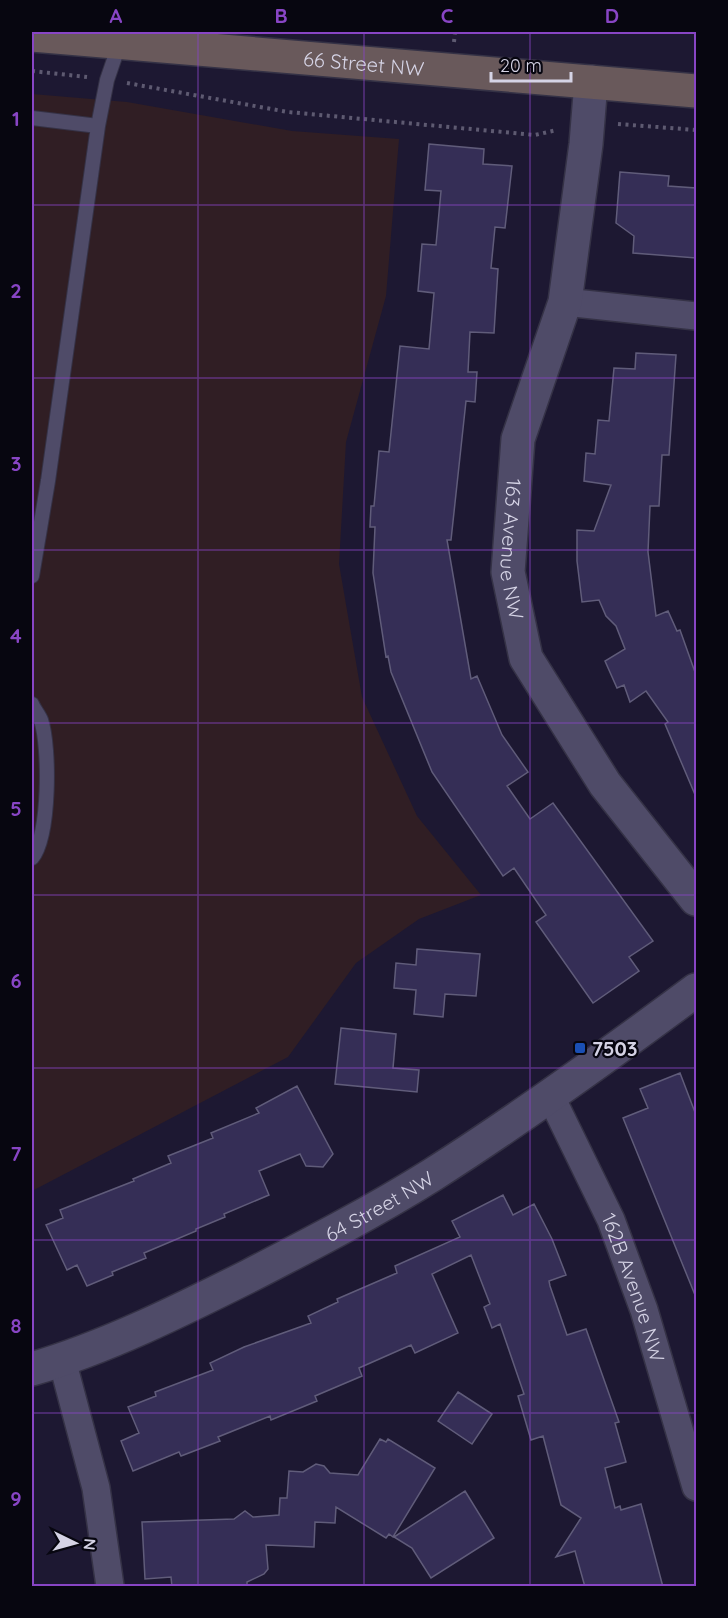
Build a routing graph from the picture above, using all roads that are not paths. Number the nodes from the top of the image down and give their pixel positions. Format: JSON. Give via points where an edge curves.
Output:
{"nodes":[{"id":1,"x":32,"y":35,"type":"edge"},
{"id":2,"x":120,"y":42,"type":"junction"},
{"id":3,"x":591,"y":82,"type":"junction"},
{"id":4,"x":696,"y":91,"type":"edge"},
{"id":5,"x":32,"y":118,"type":"edge"},
{"id":6,"x":98,"y":126,"type":"junction"},
{"id":7,"x":565,"y":302,"type":"junction"},
{"id":8,"x":696,"y":316,"type":"edge"},
{"id":9,"x":32,"y":576,"type":"edge"},
{"id":10,"x":32,"y":704,"type":"edge"},
{"id":11,"x":32,"y":858,"type":"edge"},
{"id":12,"x":696,"y":899,"type":"edge"},
{"id":13,"x":696,"y":990,"type":"edge"},
{"id":14,"x":551,"y":1096,"type":"junction"},
{"id":15,"x":62,"y":1360,"type":"junction"},
{"id":16,"x":32,"y":1369,"type":"edge"},
{"id":17,"x":696,"y":1487,"type":"edge"},
{"id":18,"x":110,"y":1587,"type":"edge"}],
"edges":[{"from":1,"to":2,"type":"main road","name":"66 Street NW"},
{"from":2,"to":3,"type":"main road","name":"66 Street NW"},
{"from":2,"to":6,"type":"lane"},
{"from":3,"to":4,"type":"main road","name":"66 Street NW"},
{"from":3,"to":7,"type":"street","name":"163 Avenue NW"},
{"from":5,"to":6,"type":"lane"},
{"from":6,"to":9,"type":"lane"},
{"from":7,"to":8,"type":"street"},
{"from":7,"to":12,"type":"street","name":"163 Avenue NW","via":[[518,439],[508,572],[526,658],[605,784]]},
{"from":10,"to":11,"type":"lane","via":[[41,720],[46,767],[44,822]]},
{"from":13,"to":14,"type":"street","name":"64 Street NW"},
{"from":14,"to":15,"type":"street","name":"64 Street NW","via":[[345,1226],[156,1321]]},
{"from":14,"to":17,"type":"street","name":"162B Avenue NW","via":[[614,1230],[644,1310]]},
{"from":15,"to":16,"type":"street","name":"64 Street NW"},
{"from":15,"to":18,"type":"street","via":[[96,1488]]}]}
